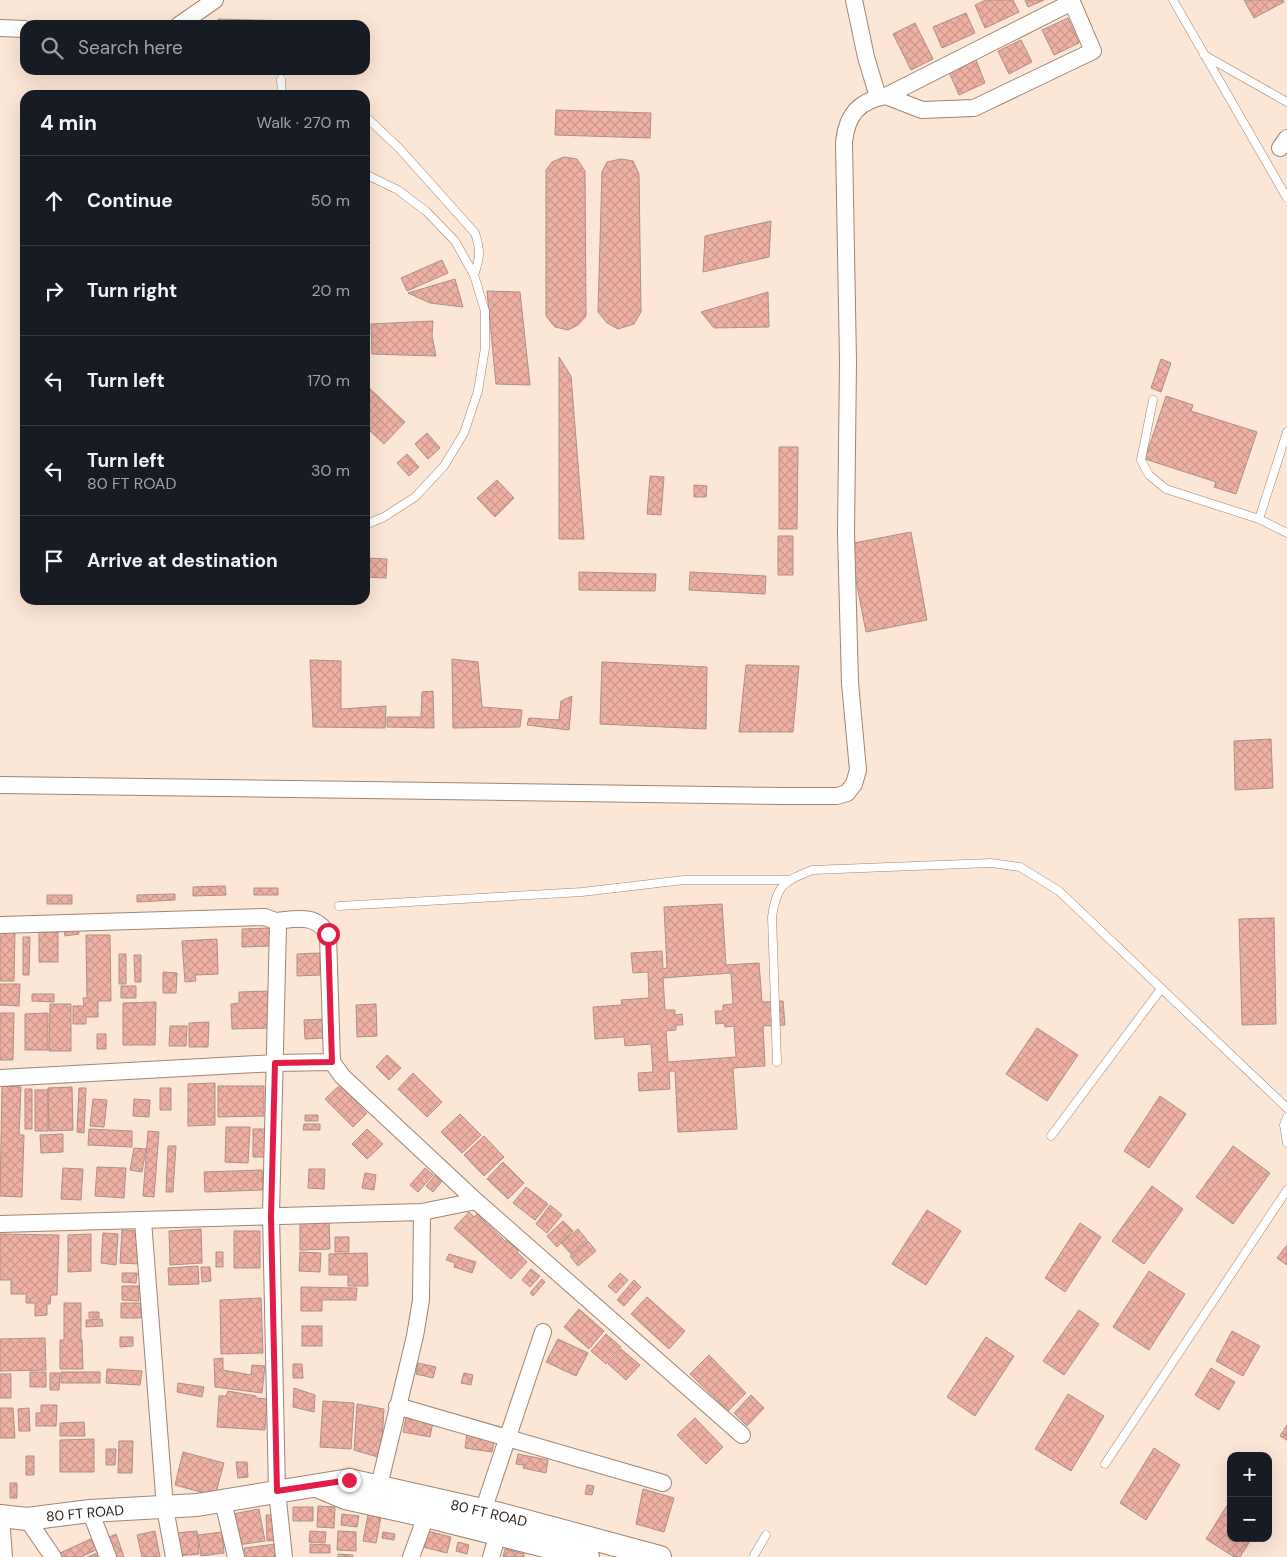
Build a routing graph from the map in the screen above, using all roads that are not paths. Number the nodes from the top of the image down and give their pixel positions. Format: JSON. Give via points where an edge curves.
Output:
{"nodes":[{"id":1,"x":215,"y":0,"type":"edge"},
{"id":2,"x":854,"y":0,"type":"edge"},
{"id":3,"x":1173,"y":0,"type":"edge"},
{"id":4,"x":186,"y":20,"type":"edge"},
{"id":5,"x":0,"y":28,"type":"edge"},
{"id":6,"x":20,"y":29,"type":"edge"},
{"id":7,"x":1203,"y":54,"type":"junction"},
{"id":8,"x":281,"y":79,"type":"dead end"},
{"id":9,"x":282,"y":90,"type":"edge"},
{"id":10,"x":882,"y":97,"type":"junction"},
{"id":11,"x":1287,"y":102,"type":"edge"},
{"id":12,"x":370,"y":121,"type":"edge"},
{"id":13,"x":370,"y":176,"type":"edge"},
{"id":14,"x":1287,"y":198,"type":"edge"},
{"id":15,"x":474,"y":275,"type":"junction"},
{"id":16,"x":1153,"y":400,"type":"dead end"},
{"id":17,"x":1287,"y":432,"type":"edge"},
{"id":18,"x":1259,"y":519,"type":"junction"},
{"id":19,"x":370,"y":523,"type":"edge"},
{"id":20,"x":1287,"y":533,"type":"edge"},
{"id":21,"x":0,"y":785,"type":"edge"},
{"id":22,"x":787,"y":880,"type":"junction"},
{"id":23,"x":339,"y":906,"type":"dead end"},
{"id":24,"x":275,"y":921,"type":"junction"},
{"id":25,"x":0,"y":925,"type":"edge"},
{"id":26,"x":1161,"y":989,"type":"junction"},
{"id":27,"x":332,"y":1062,"type":"junction"},
{"id":28,"x":777,"y":1062,"type":"dead end"},
{"id":29,"x":275,"y":1063,"type":"junction"},
{"id":30,"x":0,"y":1078,"type":"edge"},
{"id":31,"x":1287,"y":1108,"type":"edge"},
{"id":32,"x":1287,"y":1117,"type":"edge"},
{"id":33,"x":1051,"y":1136,"type":"dead end"},
{"id":34,"x":1287,"y":1142,"type":"edge"},
{"id":35,"x":1287,"y":1190,"type":"edge"},
{"id":36,"x":476,"y":1201,"type":"junction"},
{"id":37,"x":422,"y":1212,"type":"junction"},
{"id":38,"x":271,"y":1216,"type":"junction"},
{"id":39,"x":143,"y":1220,"type":"junction"},
{"id":40,"x":0,"y":1224,"type":"edge"},
{"id":41,"x":543,"y":1332,"type":"dead end"},
{"id":42,"x":397,"y":1406,"type":"junction"},
{"id":43,"x":742,"y":1435,"type":"dead end"},
{"id":44,"x":508,"y":1437,"type":"junction"},
{"id":45,"x":1105,"y":1464,"type":"dead end"},
{"id":46,"x":663,"y":1483,"type":"dead end"},
{"id":47,"x":317,"y":1486,"type":"junction"},
{"id":48,"x":379,"y":1486,"type":"junction"},
{"id":49,"x":277,"y":1491,"type":"junction"},
{"id":50,"x":223,"y":1501,"type":"junction"},
{"id":51,"x":165,"y":1508,"type":"junction"},
{"id":52,"x":90,"y":1511,"type":"junction"},
{"id":53,"x":483,"y":1511,"type":"junction"},
{"id":54,"x":0,"y":1516,"type":"edge"},
{"id":55,"x":426,"y":1516,"type":"junction"},
{"id":56,"x":27,"y":1519,"type":"junction"},
{"id":57,"x":498,"y":1534,"type":"junction"},
{"id":58,"x":766,"y":1535,"type":"dead end"},
{"id":59,"x":4,"y":1557,"type":"edge"},
{"id":60,"x":53,"y":1557,"type":"edge"},
{"id":61,"x":108,"y":1557,"type":"edge"},
{"id":62,"x":174,"y":1557,"type":"edge"},
{"id":63,"x":236,"y":1557,"type":"edge"},
{"id":64,"x":284,"y":1557,"type":"edge"},
{"id":65,"x":411,"y":1557,"type":"edge"},
{"id":66,"x":491,"y":1557,"type":"edge"},
{"id":67,"x":588,"y":1557,"type":"edge"},
{"id":68,"x":660,"y":1557,"type":"edge"},
{"id":69,"x":753,"y":1557,"type":"edge"}],
"edges":[{"from":1,"to":4,"type":"street"},
{"from":2,"to":10,"type":"street","via":[[866,57]]},
{"from":3,"to":7,"type":"lane"},
{"from":5,"to":6,"type":"street"},
{"from":7,"to":11,"type":"lane"},
{"from":7,"to":14,"type":"lane"},
{"from":8,"to":9,"type":"lane"},
{"from":10,"to":10,"type":"street","via":[[1072,2],[1093,51],[974,108],[922,110]]},
{"from":10,"to":21,"type":"street","via":[[859,106],[845,127],[844,142],[849,673],[858,770],[847,793],[788,796]]},
{"from":12,"to":15,"type":"lane","via":[[399,148],[476,234],[480,258]]},
{"from":13,"to":15,"type":"lane","via":[[398,190],[427,212],[455,241]]},
{"from":15,"to":19,"type":"lane","via":[[485,312],[486,348],[478,391],[464,433],[444,466],[415,497],[384,518]]},
{"from":16,"to":18,"type":"lane","via":[[1141,460],[1148,475],[1166,489]]},
{"from":17,"to":18,"type":"lane"},
{"from":18,"to":20,"type":"lane"},
{"from":22,"to":23,"type":"lane","via":[[684,880],[582,892]]},
{"from":22,"to":26,"type":"lane","via":[[812,870],[991,863],[1020,867],[1059,891]]},
{"from":22,"to":28,"type":"lane","via":[[775,899],[772,918]]},
{"from":24,"to":25,"type":"street","via":[[265,917]]},
{"from":24,"to":27,"type":"street","via":[[316,921],[328,934]]},
{"from":24,"to":29,"type":"street","via":[[278,931]]},
{"from":26,"to":31,"type":"lane"},
{"from":26,"to":33,"type":"lane"},
{"from":27,"to":29,"type":"street"},
{"from":27,"to":36,"type":"street","via":[[342,1076]]},
{"from":29,"to":30,"type":"street"},
{"from":29,"to":38,"type":"street"},
{"from":32,"to":34,"type":"lane","via":[[1284,1125]]},
{"from":35,"to":45,"type":"lane"},
{"from":36,"to":37,"type":"street"},
{"from":36,"to":43,"type":"street"},
{"from":37,"to":38,"type":"street"},
{"from":37,"to":42,"type":"street","via":[[421,1300]]},
{"from":38,"to":39,"type":"street"},
{"from":38,"to":49,"type":"street"},
{"from":39,"to":40,"type":"street"},
{"from":39,"to":51,"type":"street"},
{"from":41,"to":44,"type":"street"},
{"from":42,"to":44,"type":"street"},
{"from":42,"to":48,"type":"street"},
{"from":44,"to":46,"type":"street"},
{"from":44,"to":53,"type":"street"},
{"from":47,"to":48,"type":"street","name":"80 FT ROAD","via":[[349,1480]]},
{"from":47,"to":49,"type":"street","name":"80 FT ROAD"},
{"from":47,"to":55,"type":"street","name":"80 FT ROAD","via":[[345,1498]]},
{"from":48,"to":53,"type":"street","name":"80 FT ROAD"},
{"from":49,"to":50,"type":"street","name":"80 FT ROAD"},
{"from":49,"to":64,"type":"street"},
{"from":50,"to":51,"type":"street","name":"80 FT ROAD"},
{"from":50,"to":63,"type":"street"},
{"from":51,"to":52,"type":"street","name":"80 FT ROAD"},
{"from":51,"to":62,"type":"street"},
{"from":52,"to":56,"type":"street","name":"80 FT ROAD"},
{"from":52,"to":61,"type":"street"},
{"from":53,"to":68,"type":"street","name":"80 FT ROAD"},
{"from":54,"to":56,"type":"street","name":"80 FT ROAD"},
{"from":54,"to":59,"type":"street"},
{"from":55,"to":57,"type":"street","name":"80 FT ROAD"},
{"from":55,"to":65,"type":"street"},
{"from":56,"to":60,"type":"street"},
{"from":57,"to":66,"type":"street"},
{"from":57,"to":67,"type":"street","name":"80 FT ROAD"},
{"from":58,"to":69,"type":"lane"}]}
